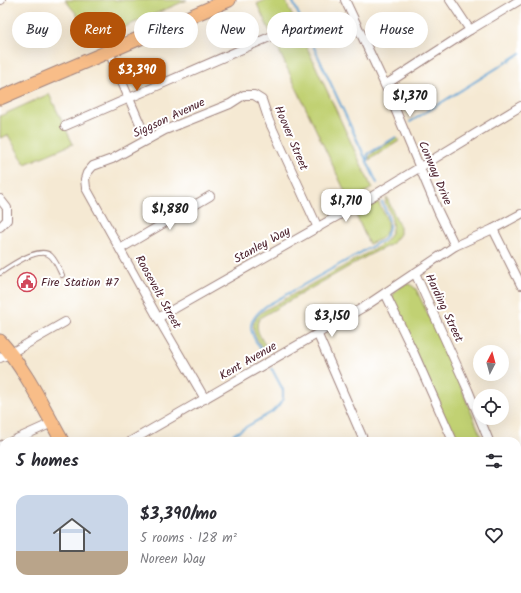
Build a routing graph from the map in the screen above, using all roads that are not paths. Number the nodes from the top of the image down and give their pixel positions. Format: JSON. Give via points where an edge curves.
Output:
{"nodes":[{"id":1,"x":229,"y":0,"type":"edge"},
{"id":2,"x":345,"y":0,"type":"edge"},
{"id":3,"x":450,"y":0,"type":"edge"},
{"id":4,"x":520,"y":0,"type":"edge"},
{"id":5,"x":470,"y":30,"type":"junction"},
{"id":6,"x":267,"y":38,"type":"edge"},
{"id":7,"x":109,"y":52,"type":"junction"},
{"id":8,"x":385,"y":86,"type":"junction"},
{"id":9,"x":241,"y":97,"type":"joint"},
{"id":10,"x":0,"y":98,"type":"edge"},
{"id":11,"x":129,"y":98,"type":"junction"},
{"id":12,"x":521,"y":106,"type":"edge"},
{"id":13,"x":65,"y":126,"type":"dead end"},
{"id":14,"x":147,"y":140,"type":"junction"},
{"id":15,"x":420,"y":168,"type":"junction"},
{"id":16,"x":87,"y":174,"type":"joint"},
{"id":17,"x":210,"y":196,"type":"dead end"},
{"id":18,"x":0,"y":199,"type":"edge"},
{"id":19,"x":521,"y":214,"type":"edge"},
{"id":20,"x":0,"y":227,"type":"edge"},
{"id":21,"x":318,"y":228,"type":"junction"},
{"id":22,"x":493,"y":229,"type":"junction"},
{"id":23,"x":455,"y":246,"type":"junction"},
{"id":24,"x":120,"y":248,"type":"junction"},
{"id":25,"x":0,"y":273,"type":"edge"},
{"id":26,"x":415,"y":273,"type":"junction"},
{"id":27,"x":62,"y":275,"type":"dead end"},
{"id":28,"x":521,"y":285,"type":"edge"},
{"id":29,"x":385,"y":293,"type":"junction"},
{"id":30,"x":158,"y":318,"type":"junction"},
{"id":31,"x":65,"y":322,"type":"dead end"},
{"id":32,"x":318,"y":335,"type":"junction"},
{"id":33,"x":0,"y":341,"type":"edge"},
{"id":34,"x":5,"y":356,"type":"edge"},
{"id":35,"x":205,"y":399,"type":"junction"},
{"id":36,"x":52,"y":423,"type":"junction"},
{"id":37,"x":21,"y":437,"type":"edge"},
{"id":38,"x":60,"y":437,"type":"edge"},
{"id":39,"x":138,"y":437,"type":"edge"},
{"id":40,"x":362,"y":437,"type":"edge"},
{"id":41,"x":451,"y":437,"type":"edge"},
{"id":42,"x":487,"y":437,"type":"edge"}],
"edges":[{"from":1,"to":7,"type":"main road"},
{"from":2,"to":8,"type":"street","name":"Conway Drive"},
{"from":3,"to":5,"type":"street"},
{"from":4,"to":5,"type":"street"},
{"from":5,"to":8,"type":"street"},
{"from":6,"to":11,"type":"street"},
{"from":7,"to":10,"type":"main road"},
{"from":7,"to":11,"type":"street"},
{"from":8,"to":15,"type":"street","name":"Conway Drive"},
{"from":9,"to":14,"type":"street","name":"Siggson Avenue"},
{"from":9,"to":21,"type":"street","name":"Hoover Street","via":[[254,95],[262,100],[269,121]]},
{"from":11,"to":13,"type":"street"},
{"from":11,"to":14,"type":"street"},
{"from":12,"to":15,"type":"street","name":"Stanley Way"},
{"from":14,"to":16,"type":"street","name":"Siggson Avenue","via":[[112,160],[93,166]]},
{"from":15,"to":21,"type":"street","name":"Stanley Way"},
{"from":15,"to":23,"type":"street","name":"Conway Drive"},
{"from":16,"to":24,"type":"street","name":"Roosevelt Street","via":[[86,188]]},
{"from":17,"to":24,"type":"street"},
{"from":18,"to":20,"type":"street","via":[[7,208],[7,220]]},
{"from":19,"to":22,"type":"street","name":"Kent Avenue"},
{"from":21,"to":30,"type":"street","name":"Stanley Way"},
{"from":22,"to":23,"type":"street","name":"Kent Avenue"},
{"from":22,"to":28,"type":"street"},
{"from":23,"to":26,"type":"street","name":"Kent Avenue"},
{"from":24,"to":30,"type":"street","name":"Roosevelt Street"},
{"from":25,"to":27,"type":"lane","via":[[29,256],[42,253],[52,257]]},
{"from":26,"to":29,"type":"street","name":"Kent Avenue"},
{"from":26,"to":42,"type":"street","name":"Harding Street"},
{"from":29,"to":32,"type":"street","name":"Kent Avenue"},
{"from":29,"to":41,"type":"street"},
{"from":30,"to":35,"type":"street","name":"Roosevelt Street"},
{"from":31,"to":34,"type":"street"},
{"from":32,"to":35,"type":"street","name":"Kent Avenue"},
{"from":32,"to":40,"type":"street"},
{"from":33,"to":34,"type":"main road"},
{"from":34,"to":36,"type":"main road"},
{"from":35,"to":39,"type":"street","name":"Kent Avenue"},
{"from":36,"to":37,"type":"street"},
{"from":36,"to":38,"type":"main road"}]}
